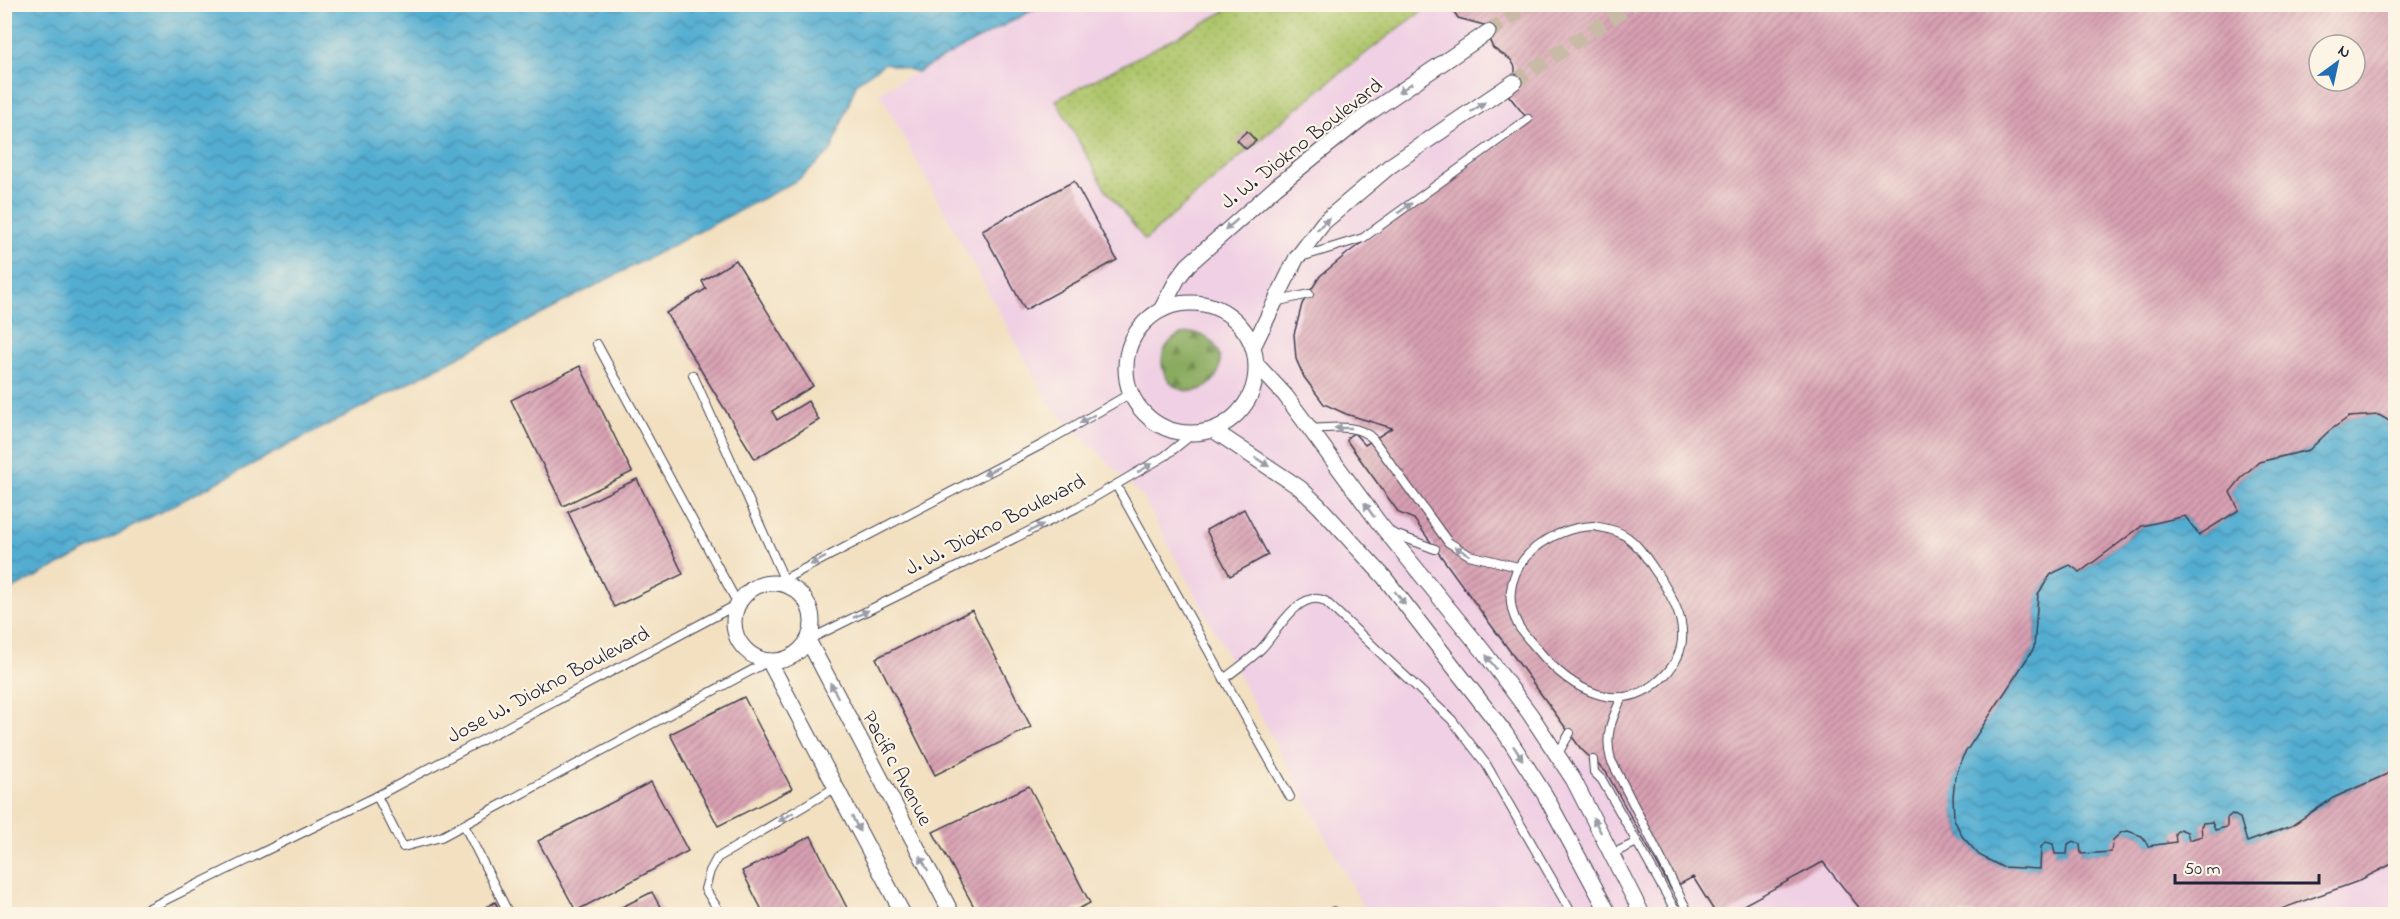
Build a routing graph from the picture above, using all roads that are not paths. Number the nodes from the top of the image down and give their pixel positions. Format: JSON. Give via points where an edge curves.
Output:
{"nodes":[{"id":1,"x":1488,"y":32,"type":"tunnel mouth"},
{"id":2,"x":1514,"y":82,"type":"tunnel mouth"},
{"id":3,"x":1524,"y":124,"type":"dead end"},
{"id":4,"x":1296,"y":259,"type":"junction"},
{"id":5,"x":1309,"y":294,"type":"dead end"},
{"id":6,"x":1274,"y":302,"type":"junction"},
{"id":7,"x":1161,"y":310,"type":"junction"},
{"id":8,"x":597,"y":344,"type":"dead end"},
{"id":9,"x":1253,"y":347,"type":"junction"},
{"id":10,"x":1257,"y":365,"type":"junction"},
{"id":11,"x":693,"y":375,"type":"dead end"},
{"id":12,"x":1131,"y":393,"type":"junction"},
{"id":13,"x":1310,"y":429,"type":"junction"},
{"id":14,"x":1213,"y":430,"type":"junction"},
{"id":15,"x":1194,"y":433,"type":"junction"},
{"id":16,"x":1116,"y":485,"type":"junction"},
{"id":17,"x":1384,"y":530,"type":"junction"},
{"id":18,"x":1435,"y":549,"type":"dead end"},
{"id":19,"x":1518,"y":567,"type":"junction"},
{"id":20,"x":781,"y":581,"type":"junction"},
{"id":21,"x":738,"y":604,"type":"junction"},
{"id":22,"x":808,"y":640,"type":"junction"},
{"id":23,"x":769,"y":661,"type":"junction"},
{"id":24,"x":1224,"y":679,"type":"junction"},
{"id":25,"x":1622,"y":697,"type":"junction"},
{"id":26,"x":1570,"y":733,"type":"dead end"},
{"id":27,"x":1557,"y":755,"type":"junction"},
{"id":28,"x":1593,"y":760,"type":"dead end"},
{"id":29,"x":836,"y":787,"type":"junction"},
{"id":30,"x":376,"y":796,"type":"junction"},
{"id":31,"x":1290,"y":797,"type":"dead end"},
{"id":32,"x":465,"y":826,"type":"junction"},
{"id":33,"x":1637,"y":842,"type":"junction"},
{"id":34,"x":1612,"y":854,"type":"junction"},
{"id":35,"x":1688,"y":914,"type":"edge"},
{"id":36,"x":137,"y":915,"type":"edge"},
{"id":37,"x":509,"y":915,"type":"edge"},
{"id":38,"x":721,"y":915,"type":"edge"},
{"id":39,"x":903,"y":915,"type":"edge"},
{"id":40,"x":952,"y":915,"type":"edge"},
{"id":41,"x":1572,"y":915,"type":"edge"},
{"id":42,"x":1609,"y":915,"type":"edge"},
{"id":43,"x":1642,"y":915,"type":"edge"}],
"edges":[{"from":1,"to":7,"type":"street","name":"J. W. Diokno Boulevard","one_way":true,"via":[[1366,115],[1234,222],[1188,265]]},
{"from":4,"to":2,"type":"street","one_way":true,"via":[[1316,230],[1370,182]]},
{"from":4,"to":3,"type":"lane","one_way":true,"via":[[1363,238]]},
{"from":4,"to":6,"type":"street"},
{"from":5,"to":6,"type":"lane"},
{"from":6,"to":9,"type":"street"},
{"from":7,"to":9,"type":"street","via":[[1185,303],[1210,305],[1232,317]]},
{"from":7,"to":12,"type":"street","via":[[1144,322],[1130,343],[1125,368]]},
{"from":8,"to":21,"type":"lane"},
{"from":9,"to":10,"type":"street"},
{"from":10,"to":13,"type":"street"},
{"from":10,"to":14,"type":"street","via":[[1256,382],[1245,405]]},
{"from":11,"to":20,"type":"lane"},
{"from":12,"to":15,"type":"street","via":[[1138,407],[1163,427]]},
{"from":12,"to":20,"type":"lane","one_way":true,"via":[[1043,444]]},
{"from":17,"to":13,"type":"street","one_way":true},
{"from":19,"to":13,"type":"lane","one_way":true,"via":[[1469,555],[1448,542],[1365,432],[1352,428]]},
{"from":14,"to":15,"type":"street"},
{"from":14,"to":42,"type":"street","one_way":true,"via":[[1300,488],[1384,577],[1505,733],[1545,795]]},
{"from":16,"to":15,"type":"lane","name":"J. W. Diokno Boulevard","one_way":true,"via":[[1165,456]]},
{"from":22,"to":16,"type":"lane","name":"J. W. Diokno Boulevard","one_way":true},
{"from":16,"to":24,"type":"lane"},
{"from":17,"to":18,"type":"lane"},
{"from":27,"to":17,"type":"street","one_way":true,"via":[[1484,652]]},
{"from":19,"to":25,"type":"lane","via":[[1511,587],[1512,610],[1518,625],[1569,681],[1599,695]]},
{"from":19,"to":25,"type":"lane","via":[[1541,543],[1577,527],[1610,529],[1633,542],[1643,553],[1678,608],[1682,637],[1674,662],[1658,682]]},
{"from":20,"to":21,"type":"street","via":[[754,587]]},
{"from":20,"to":22,"type":"street","via":[[808,603],[812,628]]},
{"from":21,"to":23,"type":"street","via":[[734,616],[738,641],[746,651]]},
{"from":21,"to":30,"type":"lane","name":"Jose W. Diokno Boulevard"},
{"from":22,"to":23,"type":"street","via":[[787,659]]},
{"from":40,"to":22,"type":"street","name":"Pacific Avenue","one_way":true},
{"from":23,"to":29,"type":"street"},
{"from":23,"to":32,"type":"lane"},
{"from":24,"to":31,"type":"lane"},
{"from":24,"to":41,"type":"lane","via":[[1262,648],[1299,606],[1311,598],[1325,601],[1452,720],[1486,764]]},
{"from":25,"to":35,"type":"lane","via":[[1608,728],[1607,746],[1616,772]]},
{"from":26,"to":27,"type":"lane"},
{"from":34,"to":27,"type":"street","one_way":true},
{"from":28,"to":33,"type":"lane","via":[[1594,772]]},
{"from":29,"to":38,"type":"lane","one_way":true,"via":[[717,858],[705,889]]},
{"from":29,"to":39,"type":"street","one_way":true},
{"from":30,"to":32,"type":"lane","via":[[402,847]]},
{"from":30,"to":36,"type":"lane","name":"Jose W. Diokno Boulevard"},
{"from":32,"to":37,"type":"lane"},
{"from":33,"to":34,"type":"lane"},
{"from":33,"to":35,"type":"lane","via":[[1674,908]]},
{"from":34,"to":43,"type":"street"}]}
